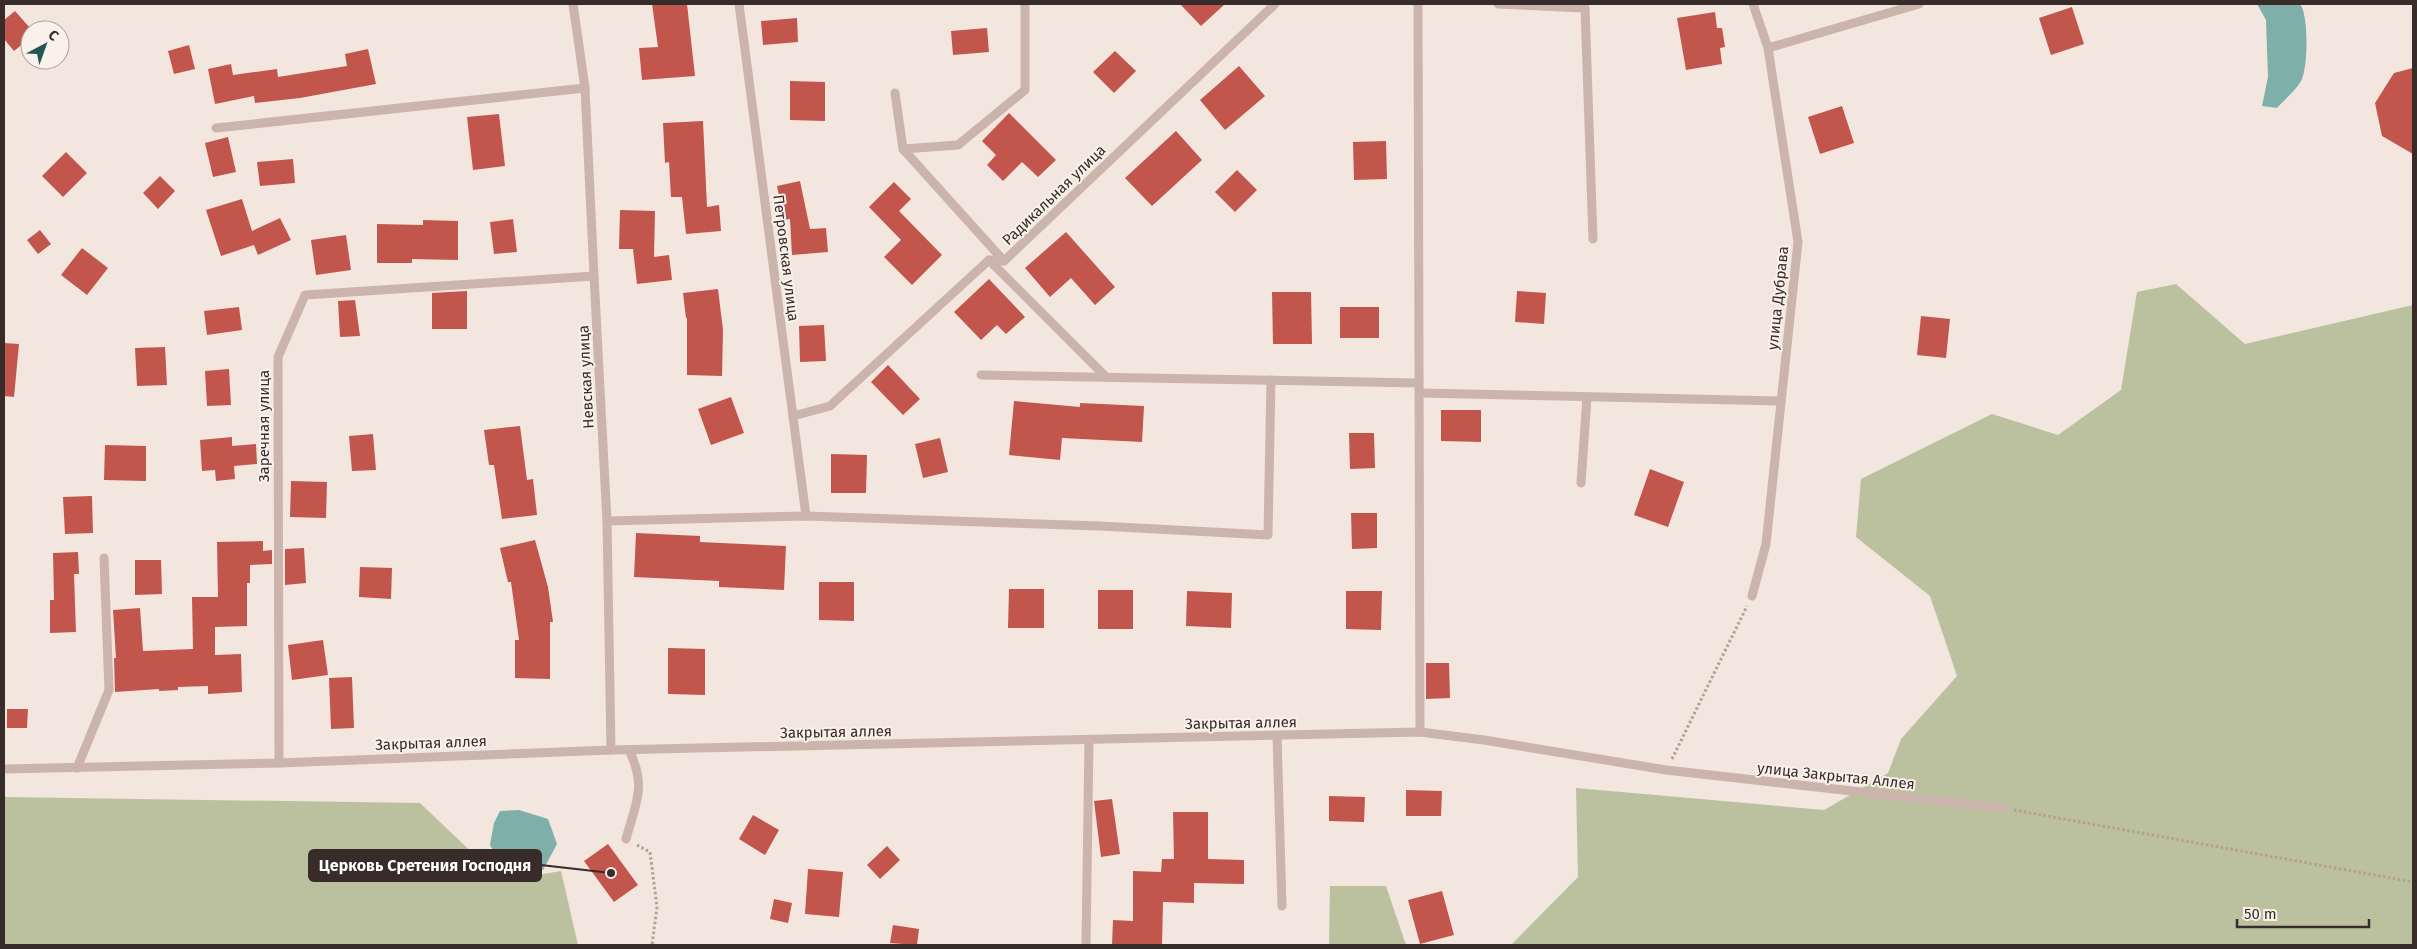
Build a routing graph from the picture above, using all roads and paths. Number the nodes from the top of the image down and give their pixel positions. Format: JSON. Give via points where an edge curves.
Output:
{"nodes":[{"id":1,"x":573,"y":4,"type":"edge"},
{"id":2,"x":739,"y":4,"type":"edge"},
{"id":3,"x":1025,"y":4,"type":"edge"},
{"id":4,"x":1275,"y":4,"type":"edge"},
{"id":5,"x":1418,"y":4,"type":"edge"},
{"id":6,"x":1498,"y":4,"type":"edge"},
{"id":7,"x":1753,"y":4,"type":"edge"},
{"id":8,"x":1919,"y":4,"type":"edge"},
{"id":9,"x":1768,"y":48,"type":"junction"},
{"id":10,"x":585,"y":88,"type":"junction"},
{"id":11,"x":895,"y":93,"type":"dead end"},
{"id":12,"x":216,"y":128,"type":"dead end"},
{"id":13,"x":903,"y":149,"type":"junction"},
{"id":14,"x":1593,"y":239,"type":"dead end"},
{"id":15,"x":989,"y":260,"type":"junction"},
{"id":16,"x":1004,"y":261,"type":"junction"},
{"id":17,"x":594,"y":276,"type":"junction"},
{"id":18,"x":980,"y":375,"type":"dead end"},
{"id":19,"x":1106,"y":377,"type":"junction"},
{"id":20,"x":1271,"y":380,"type":"junction"},
{"id":21,"x":1419,"y":382,"type":"junction"},
{"id":22,"x":1420,"y":393,"type":"junction"},
{"id":23,"x":1586,"y":397,"type":"junction"},
{"id":24,"x":1781,"y":401,"type":"junction"},
{"id":25,"x":793,"y":416,"type":"junction"},
{"id":26,"x":1581,"y":483,"type":"dead end"},
{"id":27,"x":806,"y":516,"type":"junction"},
{"id":28,"x":607,"y":521,"type":"junction"},
{"id":29,"x":104,"y":558,"type":"dead end"},
{"id":30,"x":1752,"y":596,"type":"joint"},
{"id":31,"x":1420,"y":732,"type":"junction"},
{"id":32,"x":1277,"y":736,"type":"junction"},
{"id":33,"x":1089,"y":740,"type":"junction"},
{"id":34,"x":611,"y":750,"type":"junction"},
{"id":35,"x":629,"y":750,"type":"junction"},
{"id":36,"x":279,"y":763,"type":"junction"},
{"id":37,"x":77,"y":768,"type":"junction"},
{"id":38,"x":4,"y":769,"type":"edge"},
{"id":39,"x":1666,"y":770,"type":"junction"},
{"id":40,"x":2003,"y":808,"type":"joint"},
{"id":41,"x":626,"y":839,"type":"joint"},
{"id":42,"x":2413,"y":882,"type":"edge"},
{"id":43,"x":1282,"y":906,"type":"dead end"},
{"id":44,"x":652,"y":945,"type":"edge"},
{"id":45,"x":1086,"y":945,"type":"edge"}],
"edges":[{"from":1,"to":10,"type":"lane","name":"Невская улица"},
{"from":2,"to":25,"type":"lane","name":"Петровская улица"},
{"from":3,"to":13,"type":"lane","via":[[1025,90],[958,145]]},
{"from":4,"to":16,"type":"lane","name":"Радикальная улица"},
{"from":5,"to":21,"type":"lane"},
{"from":6,"to":14,"type":"lane","via":[[1585,8]]},
{"from":7,"to":9,"type":"lane","name":"улица Дубрава"},
{"from":8,"to":9,"type":"lane"},
{"from":9,"to":24,"type":"lane","name":"улица Дубрава","via":[[1798,242]]},
{"from":10,"to":12,"type":"lane"},
{"from":10,"to":17,"type":"lane","name":"Невская улица"},
{"from":11,"to":13,"type":"lane"},
{"from":13,"to":16,"type":"lane"},
{"from":15,"to":16,"type":"lane","name":"Радикальная улица"},
{"from":15,"to":19,"type":"lane"},
{"from":15,"to":25,"type":"lane","via":[[830,406]]},
{"from":17,"to":28,"type":"lane","name":"Невская улица"},
{"from":17,"to":36,"type":"lane","name":"Заречная улица","via":[[305,295],[278,357]]},
{"from":18,"to":19,"type":"lane"},
{"from":19,"to":20,"type":"lane"},
{"from":20,"to":21,"type":"lane"},
{"from":20,"to":27,"type":"lane","via":[[1268,535]]},
{"from":21,"to":22,"type":"lane"},
{"from":22,"to":23,"type":"lane"},
{"from":22,"to":31,"type":"lane"},
{"from":23,"to":24,"type":"lane"},
{"from":23,"to":26,"type":"lane"},
{"from":24,"to":30,"type":"lane","name":"улица Дубрава","via":[[1766,544]]},
{"from":25,"to":27,"type":"lane","name":"Петровская улица"},
{"from":27,"to":28,"type":"lane"},
{"from":28,"to":34,"type":"lane","name":"Невская улица"},
{"from":29,"to":37,"type":"lane","via":[[109,690]]},
{"from":30,"to":39,"type":"path"},
{"from":31,"to":32,"type":"lane","name":"Закрытая аллея"},
{"from":31,"to":39,"type":"lane","name":"Закрытая аллея"},
{"from":32,"to":33,"type":"lane","name":"Закрытая аллея"},
{"from":32,"to":43,"type":"lane"},
{"from":33,"to":35,"type":"lane","name":"Закрытая аллея"},
{"from":33,"to":45,"type":"lane"},
{"from":34,"to":35,"type":"lane","name":"Закрытая аллея"},
{"from":34,"to":36,"type":"lane","name":"Закрытая аллея"},
{"from":35,"to":41,"type":"lane","via":[[641,787]]},
{"from":36,"to":37,"type":"lane","name":"Закрытая аллея"},
{"from":37,"to":38,"type":"lane","name":"Закрытая аллея"},
{"from":39,"to":40,"type":"lane","name":"улица Закрытая Аллея"},
{"from":40,"to":42,"type":"path"},
{"from":41,"to":44,"type":"path","via":[[650,852],[657,907]]}]}
